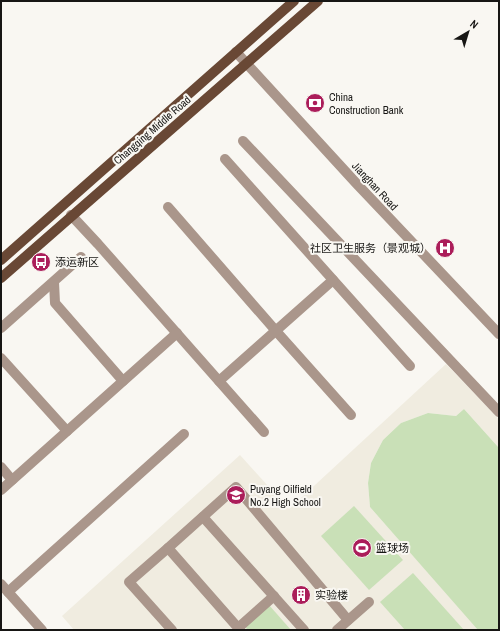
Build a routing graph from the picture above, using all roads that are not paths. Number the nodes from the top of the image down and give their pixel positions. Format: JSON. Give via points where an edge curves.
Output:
{"nodes":[{"id":1,"x":294,"y":1,"type":"edge"},
{"id":2,"x":318,"y":1,"type":"edge"},
{"id":3,"x":236,"y":52,"type":"junction"},
{"id":4,"x":246,"y":64,"type":"junction"},
{"id":5,"x":243,"y":141,"type":"dead end"},
{"id":6,"x":225,"y":159,"type":"dead end"},
{"id":7,"x":168,"y":207,"type":"dead end"},
{"id":8,"x":71,"y":215,"type":"junction"},
{"id":9,"x":81,"y":257,"type":"dead end"},
{"id":10,"x":1,"y":260,"type":"edge"},
{"id":11,"x":1,"y":278,"type":"edge"},
{"id":12,"x":333,"y":280,"type":"junction"},
{"id":13,"x":54,"y":282,"type":"junction"},
{"id":14,"x":1,"y":328,"type":"edge"},
{"id":15,"x":276,"y":331,"type":"junction"},
{"id":16,"x":177,"y":333,"type":"junction"},
{"id":17,"x":499,"y":334,"type":"edge"},
{"id":18,"x":1,"y":358,"type":"edge"},
{"id":19,"x":410,"y":366,"type":"dead end"},
{"id":20,"x":123,"y":381,"type":"junction"},
{"id":21,"x":219,"y":381,"type":"junction"},
{"id":22,"x":499,"y":412,"type":"edge"},
{"id":23,"x":351,"y":415,"type":"dead end"},
{"id":24,"x":67,"y":431,"type":"junction"},
{"id":25,"x":264,"y":432,"type":"dead end"},
{"id":26,"x":184,"y":434,"type":"dead end"},
{"id":27,"x":1,"y":467,"type":"edge"},
{"id":28,"x":12,"y":480,"type":"junction"},
{"id":29,"x":1,"y":490,"type":"edge"},
{"id":30,"x":203,"y":517,"type":"junction"},
{"id":31,"x":168,"y":548,"type":"junction"},
{"id":32,"x":1,"y":584,"type":"edge"},
{"id":33,"x":8,"y":592,"type":"junction"},
{"id":34,"x":274,"y":596,"type":"junction"},
{"id":35,"x":370,"y":602,"type":"dead end"},
{"id":36,"x":348,"y":620,"type":"junction"},
{"id":37,"x":239,"y":629,"type":"edge"},
{"id":38,"x":42,"y":630,"type":"edge"},
{"id":39,"x":172,"y":630,"type":"edge"},
{"id":40,"x":304,"y":630,"type":"edge"},
{"id":41,"x":337,"y":630,"type":"edge"}],
"edges":[{"from":1,"to":3,"type":"main road","name":"Changqing Middle Road"},
{"from":2,"to":4,"type":"main road","name":"Changqing Middle Road"},
{"from":3,"to":4,"type":"street","name":"Jianghan Road"},
{"from":3,"to":10,"type":"main road","name":"Changqing Middle Road"},
{"from":4,"to":8,"type":"main road","name":"Changqing Middle Road"},
{"from":4,"to":17,"type":"street","name":"Jianghan Road"},
{"from":5,"to":22,"type":"street"},
{"from":6,"to":12,"type":"street"},
{"from":7,"to":15,"type":"street"},
{"from":8,"to":11,"type":"main road","name":"Changqing Middle Road"},
{"from":8,"to":16,"type":"street"},
{"from":9,"to":13,"type":"street"},
{"from":12,"to":15,"type":"street"},
{"from":12,"to":19,"type":"street"},
{"from":13,"to":14,"type":"street"},
{"from":13,"to":20,"type":"street","via":[[54,303]]},
{"from":15,"to":21,"type":"street"},
{"from":15,"to":23,"type":"street"},
{"from":16,"to":20,"type":"street"},
{"from":16,"to":21,"type":"street"},
{"from":18,"to":24,"type":"street"},
{"from":20,"to":24,"type":"street"},
{"from":21,"to":25,"type":"street"},
{"from":24,"to":28,"type":"street"},
{"from":26,"to":33,"type":"street"},
{"from":27,"to":28,"type":"street"},
{"from":28,"to":29,"type":"street"},
{"from":30,"to":31,"type":"street"},
{"from":30,"to":34,"type":"street"},
{"from":30,"to":36,"type":"street","via":[[236,486]]},
{"from":31,"to":37,"type":"street"},
{"from":31,"to":39,"type":"street","via":[[129,582]]},
{"from":32,"to":33,"type":"street"},
{"from":33,"to":38,"type":"street"},
{"from":34,"to":37,"type":"street"},
{"from":34,"to":40,"type":"street"},
{"from":35,"to":36,"type":"street"},
{"from":36,"to":41,"type":"street"}]}
